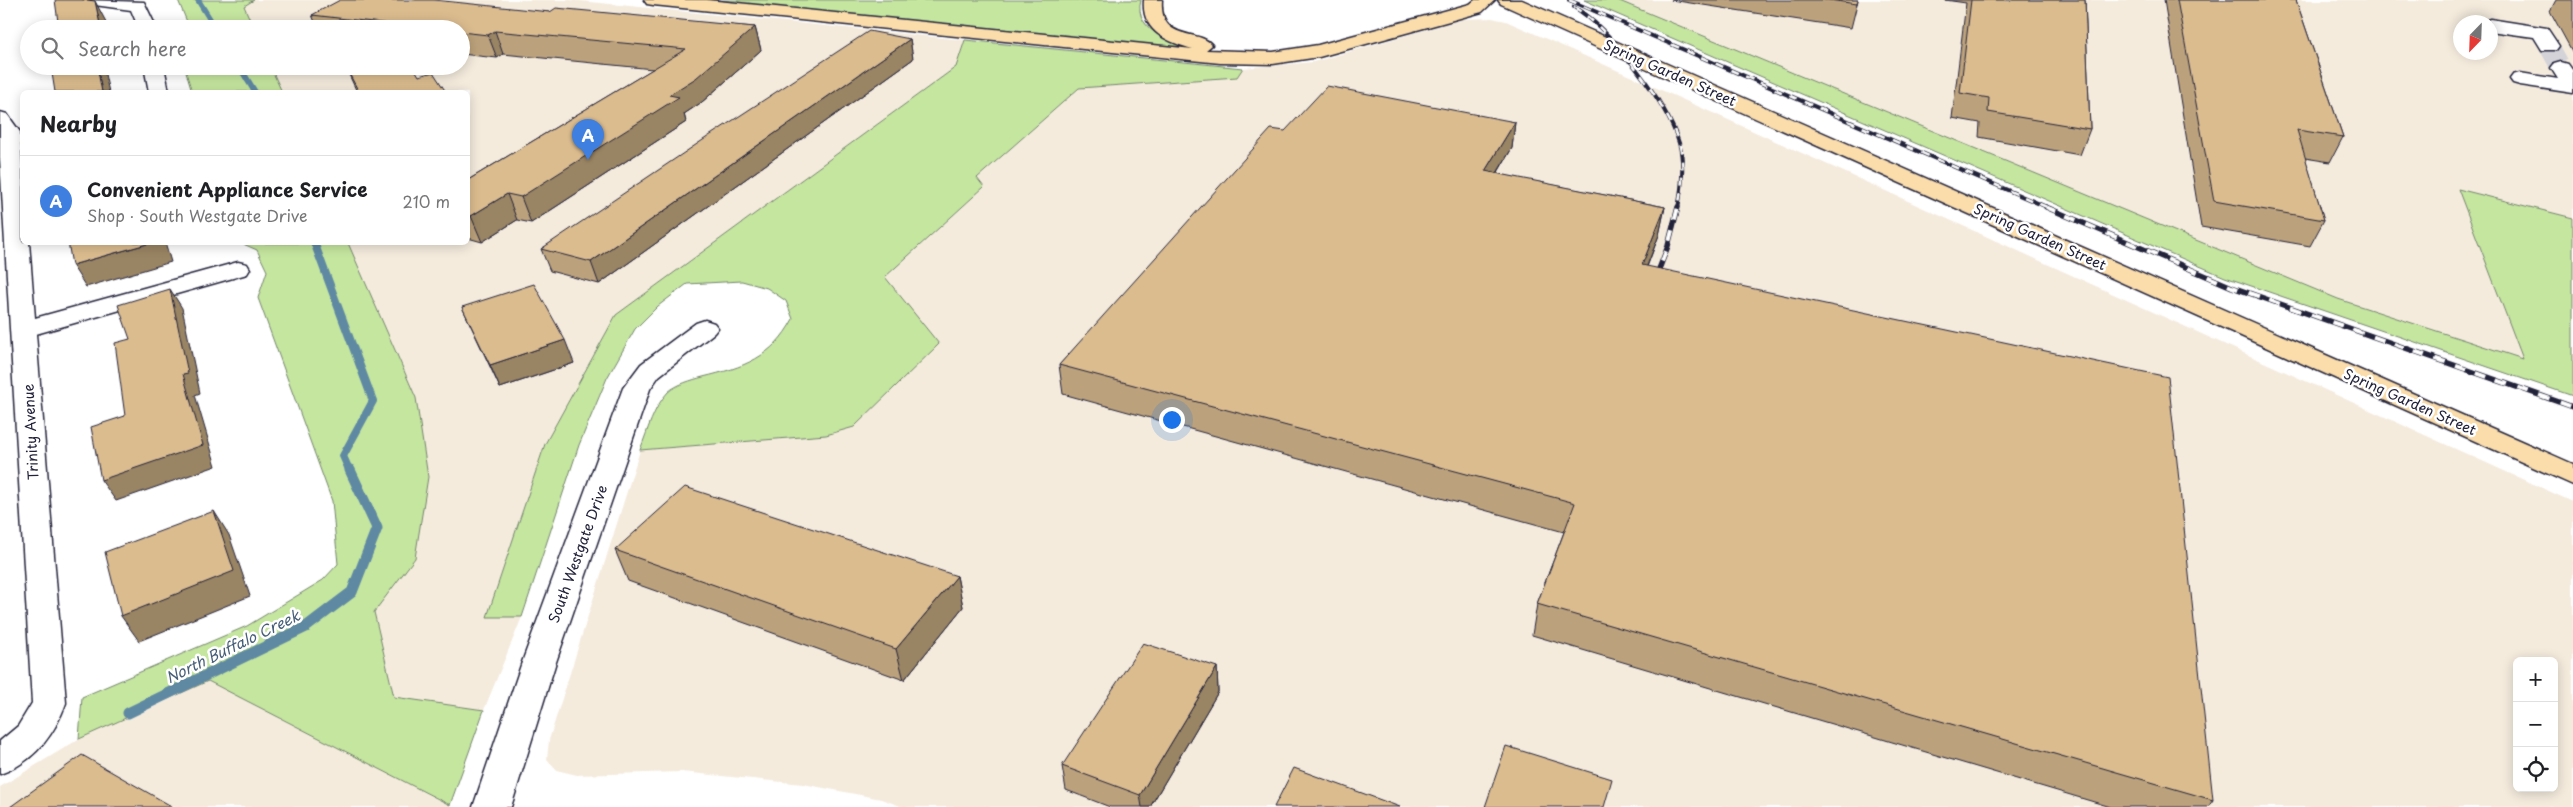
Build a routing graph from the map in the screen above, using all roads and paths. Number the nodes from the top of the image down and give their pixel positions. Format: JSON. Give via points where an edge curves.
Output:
{"nodes":[{"id":1,"x":94,"y":0,"type":"edge"},
{"id":2,"x":653,"y":0,"type":"edge"},
{"id":3,"x":1154,"y":0,"type":"edge"},
{"id":4,"x":1461,"y":0,"type":"edge"},
{"id":5,"x":1486,"y":0,"type":"edge"},
{"id":6,"x":1507,"y":0,"type":"edge"},
{"id":7,"x":144,"y":20,"type":"edge"},
{"id":8,"x":2498,"y":26,"type":"edge"},
{"id":9,"x":2548,"y":46,"type":"tunnel mouth"},
{"id":10,"x":2561,"y":68,"type":"tunnel mouth"},
{"id":11,"x":156,"y":75,"type":"edge"},
{"id":12,"x":2520,"y":79,"type":"dead end"},
{"id":13,"x":159,"y":90,"type":"edge"},
{"id":14,"x":0,"y":118,"type":"edge"},
{"id":15,"x":17,"y":170,"type":"edge"},
{"id":16,"x":9,"y":247,"type":"edge"},
{"id":17,"x":238,"y":269,"type":"dead end"},
{"id":18,"x":705,"y":328,"type":"dead end"},
{"id":19,"x":24,"y":329,"type":"junction"},
{"id":20,"x":2573,"y":475,"type":"edge"},
{"id":21,"x":13,"y":750,"type":"edge"},
{"id":22,"x":492,"y":807,"type":"edge"}],
"edges":[{"from":1,"to":7,"type":"street","via":[[138,6]]},
{"from":2,"to":5,"type":"main road","via":[[1220,57],[1272,58],[1319,51],[1476,8]]},
{"from":3,"to":4,"type":"main road","via":[[1152,15],[1164,31],[1197,44],[1240,51],[1292,47]]},
{"from":6,"to":20,"type":"main road","name":"Spring Garden Street"},
{"from":8,"to":9,"type":"street","via":[[2540,32]]},
{"from":10,"to":12,"type":"street","via":[[2573,87]]},
{"from":11,"to":13,"type":"street"},
{"from":14,"to":15,"type":"street","name":"Trinity Avenue","via":[[9,132]]},
{"from":15,"to":16,"type":"street","name":"Trinity Avenue"},
{"from":16,"to":19,"type":"street","name":"Trinity Avenue"},
{"from":17,"to":19,"type":"street"},
{"from":18,"to":22,"type":"street","name":"South Westgate Drive","via":[[650,370],[637,388],[538,665]]},
{"from":19,"to":21,"type":"street","name":"Trinity Avenue","via":[[49,703],[42,724]]}]}
